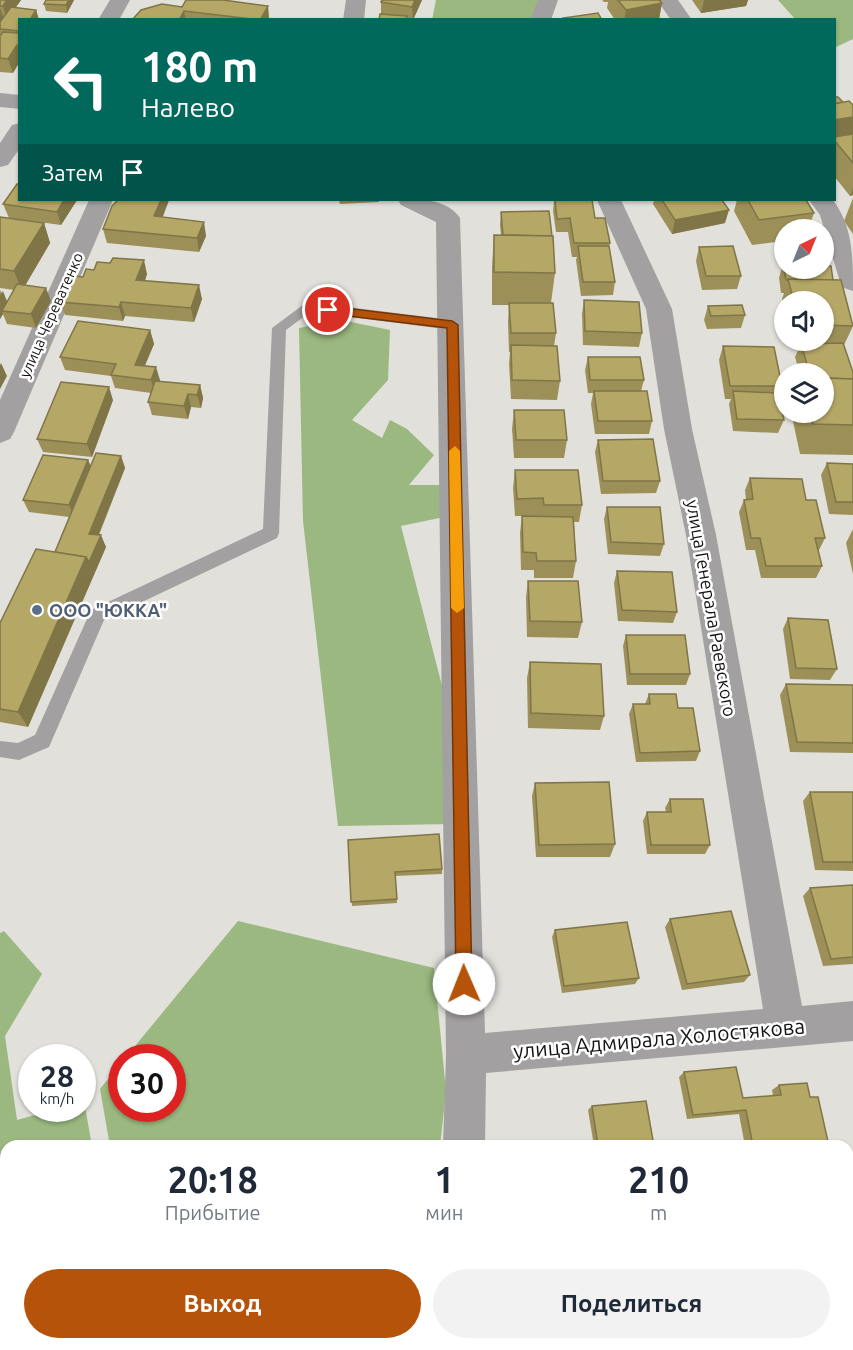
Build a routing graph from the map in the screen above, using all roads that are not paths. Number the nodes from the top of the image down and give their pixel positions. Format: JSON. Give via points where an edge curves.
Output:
{"nodes":[{"id":1,"x":120,"y":0,"type":"edge"},
{"id":2,"x":356,"y":0,"type":"edge"},
{"id":3,"x":548,"y":0,"type":"edge"},
{"id":4,"x":667,"y":0,"type":"edge"},
{"id":5,"x":109,"y":18,"type":"edge"},
{"id":6,"x":353,"y":18,"type":"edge"},
{"id":7,"x":541,"y":18,"type":"edge"},
{"id":8,"x":680,"y":18,"type":"edge"},
{"id":9,"x":0,"y":100,"type":"edge"},
{"id":10,"x":18,"y":102,"type":"edge"},
{"id":11,"x":18,"y":133,"type":"edge"},
{"id":12,"x":0,"y":160,"type":"edge"},
{"id":13,"x":101,"y":201,"type":"edge"},
{"id":14,"x":412,"y":201,"type":"edge"},
{"id":15,"x":609,"y":201,"type":"edge"},
{"id":16,"x":822,"y":201,"type":"edge"},
{"id":17,"x":853,"y":282,"type":"edge"},
{"id":18,"x":452,"y":325,"type":"junction"},
{"id":19,"x":0,"y":432,"type":"edge"},
{"id":20,"x":0,"y":749,"type":"edge"},
{"id":21,"x":853,"y":1021,"type":"edge"},
{"id":22,"x":786,"y":1026,"type":"junction"},
{"id":23,"x":466,"y":1055,"type":"junction"},
{"id":24,"x":464,"y":1140,"type":"edge"}],
"edges":[{"from":1,"to":5,"type":"street"},
{"from":2,"to":6,"type":"street"},
{"from":3,"to":7,"type":"street"},
{"from":4,"to":8,"type":"street"},
{"from":9,"to":10,"type":"street"},
{"from":11,"to":12,"type":"street"},
{"from":13,"to":19,"type":"street","name":"улица Череватенко"},
{"from":14,"to":18,"type":"street","via":[[448,218]]},
{"from":15,"to":22,"type":"street","name":"улица Генерала Раевского","via":[[659,309]]},
{"from":16,"to":17,"type":"street","via":[[832,214]]},
{"from":18,"to":20,"type":"lane","via":[[307,307],[279,328],[271,533],[97,615],[42,741],[19,752]]},
{"from":18,"to":23,"type":"street"},
{"from":21,"to":22,"type":"street","name":"улица Адмирала Холостякова"},
{"from":22,"to":23,"type":"street","name":"улица Адмирала Холостякова"},
{"from":23,"to":24,"type":"street"}]}
